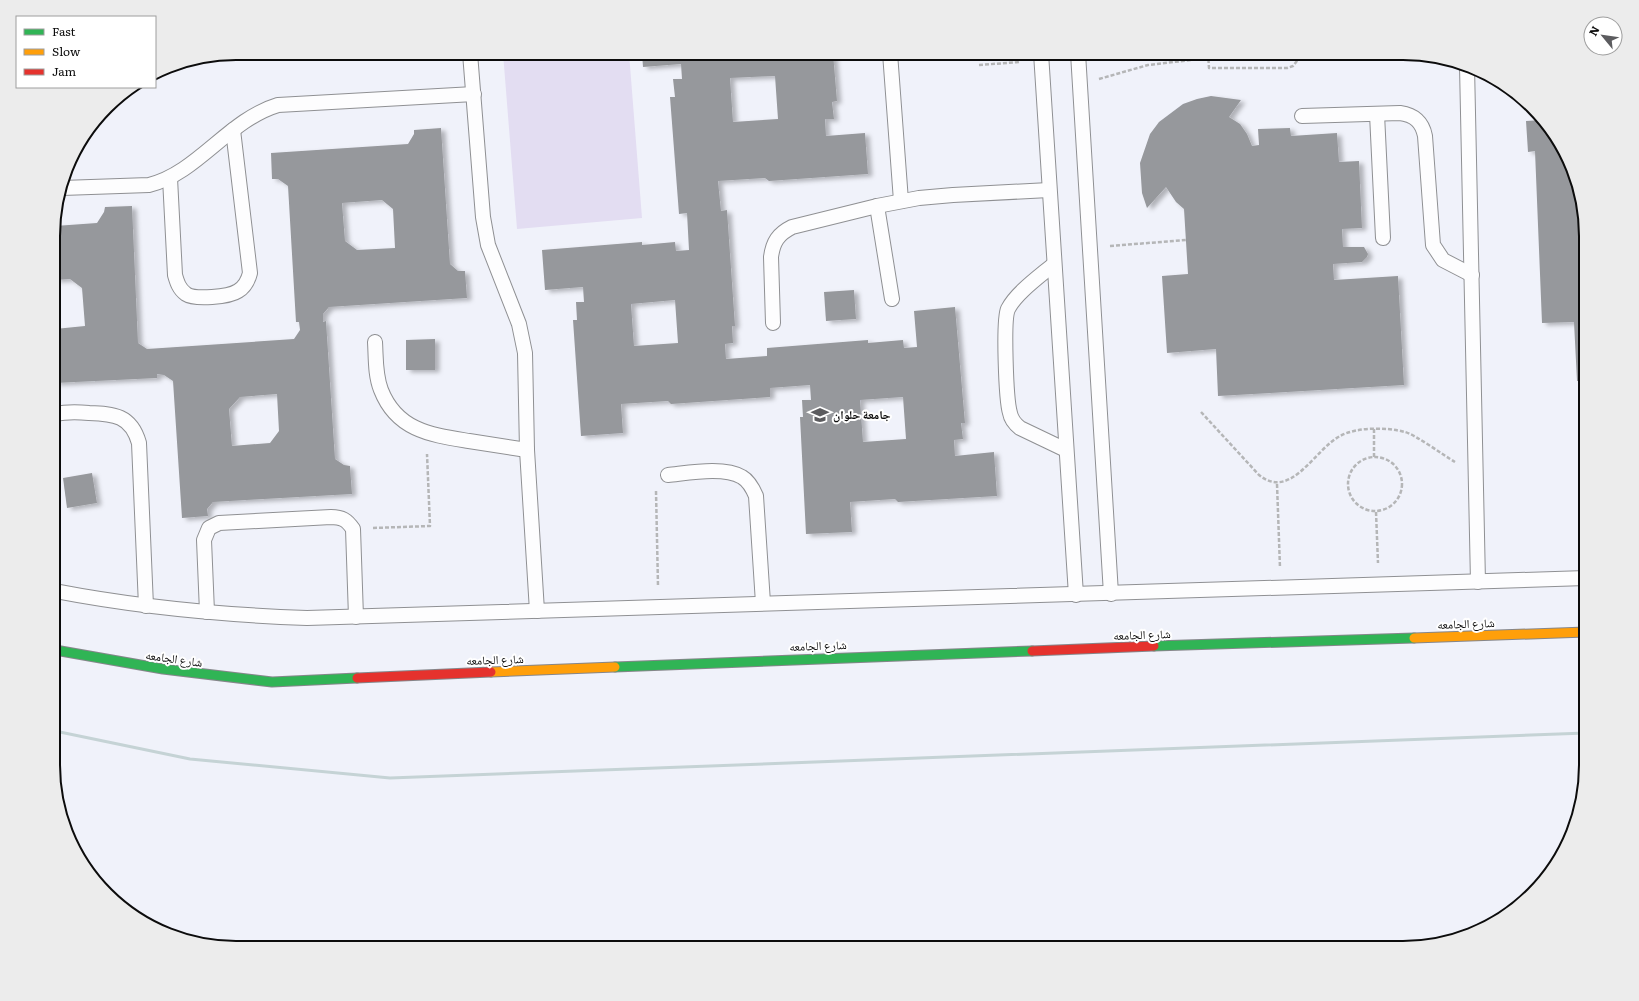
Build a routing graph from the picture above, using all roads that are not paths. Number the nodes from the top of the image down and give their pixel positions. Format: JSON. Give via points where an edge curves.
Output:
{"nodes":[{"id":1,"x":471,"y":60,"type":"edge"},
{"id":2,"x":891,"y":60,"type":"edge"},
{"id":3,"x":1041,"y":60,"type":"edge"},
{"id":4,"x":1078,"y":60,"type":"edge"},
{"id":5,"x":1467,"y":72,"type":"edge"},
{"id":6,"x":474,"y":94,"type":"junction"},
{"id":7,"x":1377,"y":114,"type":"junction"},
{"id":8,"x":1302,"y":116,"type":"dead end"},
{"id":9,"x":233,"y":130,"type":"junction"},
{"id":10,"x":170,"y":178,"type":"junction"},
{"id":11,"x":67,"y":188,"type":"edge"},
{"id":12,"x":1049,"y":190,"type":"junction"},
{"id":13,"x":901,"y":201,"type":"junction"},
{"id":14,"x":878,"y":206,"type":"junction"},
{"id":15,"x":1383,"y":238,"type":"dead end"},
{"id":16,"x":1054,"y":264,"type":"junction"},
{"id":17,"x":1472,"y":275,"type":"junction"},
{"id":18,"x":892,"y":299,"type":"dead end"},
{"id":19,"x":773,"y":323,"type":"dead end"},
{"id":20,"x":375,"y":342,"type":"dead end"},
{"id":21,"x":60,"y":414,"type":"edge"},
{"id":22,"x":527,"y":450,"type":"junction"},
{"id":23,"x":1066,"y":450,"type":"junction"},
{"id":24,"x":668,"y":475,"type":"road end"},
{"id":25,"x":1579,"y":578,"type":"edge"},
{"id":26,"x":1478,"y":582,"type":"junction"},
{"id":27,"x":60,"y":592,"type":"edge"},
{"id":28,"x":1111,"y":594,"type":"junction"},
{"id":29,"x":1076,"y":595,"type":"junction"},
{"id":30,"x":763,"y":603,"type":"junction"},
{"id":31,"x":146,"y":606,"type":"junction"},
{"id":32,"x":537,"y":611,"type":"junction"},
{"id":33,"x":207,"y":612,"type":"junction"},
{"id":34,"x":356,"y":617,"type":"junction"},
{"id":35,"x":1579,"y":632,"type":"edge"},
{"id":36,"x":60,"y":651,"type":"edge"}],
"edges":[{"from":1,"to":6,"type":"lane"},
{"from":2,"to":13,"type":"lane"},
{"from":3,"to":12,"type":"lane"},
{"from":4,"to":28,"type":"lane"},
{"from":5,"to":17,"type":"lane"},
{"from":6,"to":9,"type":"lane","via":[[278,105],[249,117]]},
{"from":6,"to":22,"type":"lane","via":[[483,217],[488,245],[519,324],[525,353]]},
{"from":7,"to":8,"type":"lane"},
{"from":7,"to":15,"type":"lane"},
{"from":7,"to":17,"type":"lane","via":[[1408,114],[1420,122],[1425,136],[1433,245],[1443,260]]},
{"from":9,"to":10,"type":"lane"},
{"from":9,"to":10,"type":"lane","via":[[250,273],[244,287],[238,292],[197,297],[186,294],[178,286]]},
{"from":10,"to":11,"type":"lane","via":[[149,185]]},
{"from":12,"to":13,"type":"lane","via":[[953,195]]},
{"from":12,"to":16,"type":"lane"},
{"from":13,"to":14,"type":"lane"},
{"from":14,"to":18,"type":"lane"},
{"from":14,"to":19,"type":"lane","via":[[792,227],[776,238],[771,257]]},
{"from":16,"to":23,"type":"lane"},
{"from":16,"to":23,"type":"lane","via":[[1018,296],[1008,311],[1005,328],[1008,407],[1014,422],[1020,428]]},
{"from":17,"to":26,"type":"lane"},
{"from":20,"to":22,"type":"lane","via":[[381,390],[388,404],[411,426],[426,433]]},
{"from":21,"to":31,"type":"lane","via":[[81,412],[114,415],[126,421],[137,435]]},
{"from":22,"to":32,"type":"lane"},
{"from":23,"to":29,"type":"lane"},
{"from":24,"to":30,"type":"lane","via":[[732,472],[751,485],[756,496]]},
{"from":25,"to":26,"type":"lane"},
{"from":26,"to":28,"type":"lane"},
{"from":27,"to":31,"type":"lane"},
{"from":28,"to":29,"type":"lane"},
{"from":29,"to":30,"type":"lane"},
{"from":30,"to":32,"type":"lane"},
{"from":31,"to":33,"type":"lane"},
{"from":32,"to":34,"type":"lane"},
{"from":33,"to":34,"type":"lane","via":[[292,617]]},
{"from":33,"to":34,"type":"lane","via":[[204,540],[214,525],[340,517],[348,521],[353,529]]},
{"from":35,"to":36,"type":"street","name":"شارع الجامعه","via":[[853,657],[272,682],[160,669]]}]}
